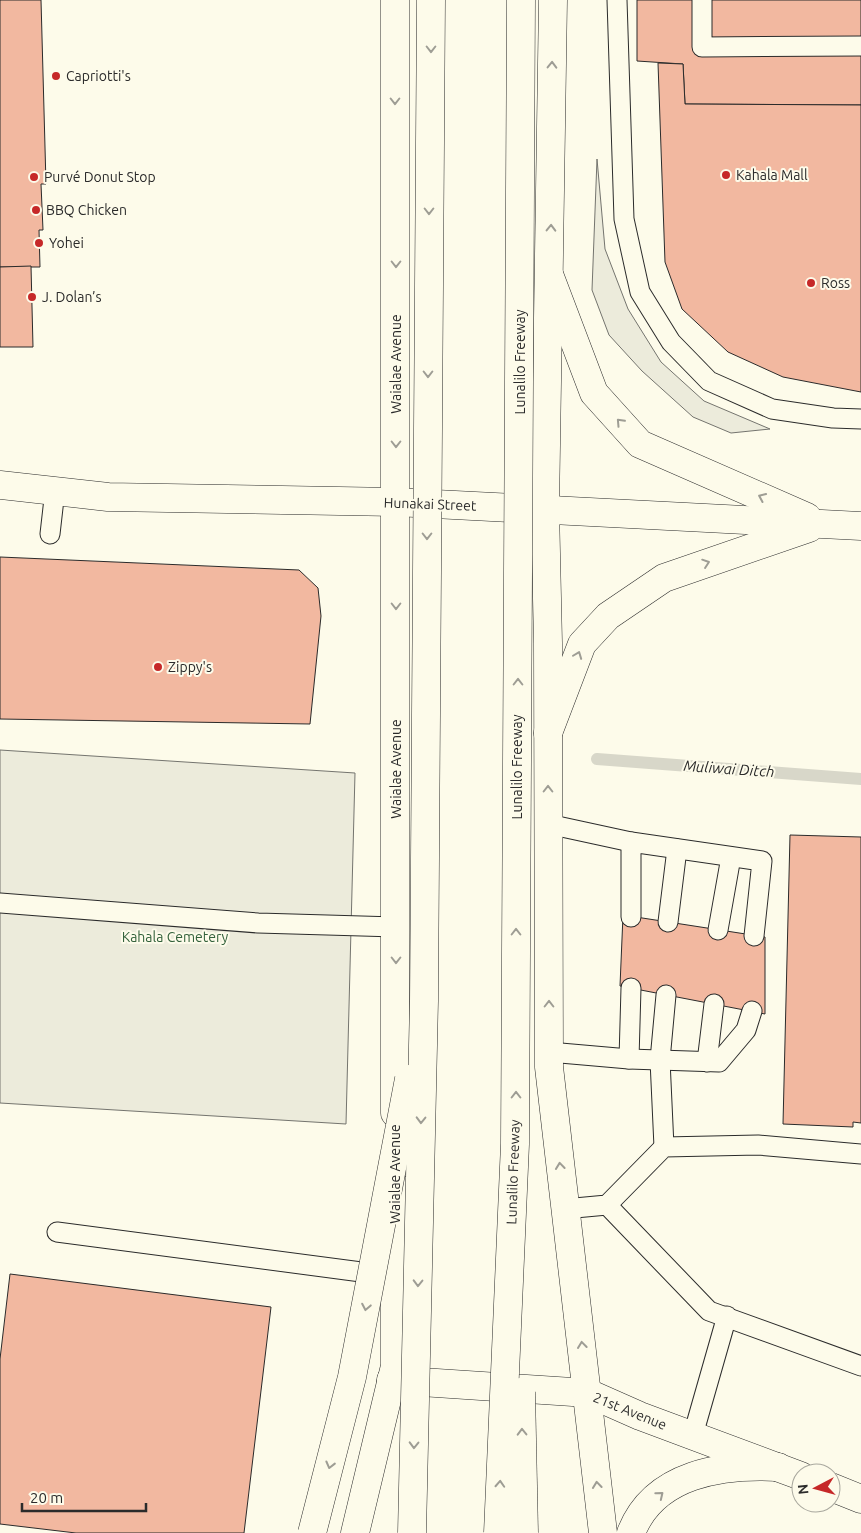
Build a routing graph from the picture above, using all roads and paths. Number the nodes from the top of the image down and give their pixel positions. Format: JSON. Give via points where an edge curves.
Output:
{"nodes":[{"id":1,"x":395,"y":0,"type":"edge"},
{"id":2,"x":431,"y":0,"type":"edge"},
{"id":3,"x":522,"y":0,"type":"edge"},
{"id":4,"x":553,"y":0,"type":"edge"},
{"id":5,"x":617,"y":0,"type":"edge"},
{"id":6,"x":702,"y":0,"type":"edge"},
{"id":7,"x":861,"y":46,"type":"edge"},
{"id":8,"x":550,"y":277,"type":"junction"},
{"id":9,"x":861,"y":419,"type":"edge"},
{"id":10,"x":0,"y":485,"type":"edge"},
{"id":11,"x":55,"y":490,"type":"junction"},
{"id":12,"x":396,"y":502,"type":"junction"},
{"id":13,"x":545,"y":509,"type":"junction"},
{"id":14,"x":822,"y":524,"type":"junction"},
{"id":15,"x":861,"y":526,"type":"edge"},
{"id":16,"x":50,"y":534,"type":"dead end"},
{"id":17,"x":548,"y":733,"type":"junction"},
{"id":18,"x":548,"y":824,"type":"junction"},
{"id":19,"x":631,"y":842,"type":"junction"},
{"id":20,"x":677,"y":849,"type":"junction"},
{"id":21,"x":731,"y":857,"type":"junction"},
{"id":22,"x":0,"y":903,"type":"edge"},
{"id":23,"x":631,"y":917,"type":"dead end"},
{"id":24,"x":668,"y":922,"type":"dead end"},
{"id":25,"x":396,"y":927,"type":"junction"},
{"id":26,"x":718,"y":930,"type":"dead end"},
{"id":27,"x":754,"y":936,"type":"dead end"},
{"id":28,"x":631,"y":988,"type":"dead end"},
{"id":29,"x":666,"y":995,"type":"dead end"},
{"id":30,"x":424,"y":1001,"type":"junction"},
{"id":31,"x":714,"y":1004,"type":"dead end"},
{"id":32,"x":752,"y":1011,"type":"dead end"},
{"id":33,"x":549,"y":1052,"type":"junction"},
{"id":34,"x":629,"y":1059,"type":"junction"},
{"id":35,"x":660,"y":1060,"type":"junction"},
{"id":36,"x":707,"y":1062,"type":"junction"},
{"id":37,"x":515,"y":1144,"type":"junction"},
{"id":38,"x":664,"y":1147,"type":"junction"},
{"id":39,"x":861,"y":1154,"type":"edge"},
{"id":40,"x":607,"y":1205,"type":"junction"},
{"id":41,"x":564,"y":1209,"type":"junction"},
{"id":42,"x":57,"y":1232,"type":"dead end"},
{"id":43,"x":395,"y":1277,"type":"junction"},
{"id":44,"x":727,"y":1316,"type":"junction"},
{"id":45,"x":861,"y":1366,"type":"edge"},
{"id":46,"x":391,"y":1380,"type":"junction"},
{"id":47,"x":588,"y":1393,"type":"junction"},
{"id":48,"x":693,"y":1435,"type":"junction"},
{"id":49,"x":790,"y":1471,"type":"edge"},
{"id":50,"x":841,"y":1491,"type":"edge"},
{"id":51,"x":861,"y":1499,"type":"edge"},
{"id":52,"x":312,"y":1533,"type":"edge"},
{"id":53,"x":355,"y":1533,"type":"edge"},
{"id":54,"x":412,"y":1533,"type":"edge"},
{"id":55,"x":498,"y":1533,"type":"edge"},
{"id":56,"x":524,"y":1533,"type":"edge"},
{"id":57,"x":603,"y":1533,"type":"edge"},
{"id":58,"x":631,"y":1533,"type":"edge"}],
"edges":[{"from":1,"to":12,"type":"main road","name":"Waialae Avenue","one_way":true},
{"from":2,"to":30,"type":"main road","one_way":true,"bridge":true},
{"from":37,"to":3,"type":"main road","name":"Lunalilo Freeway","one_way":true,"bridge":true},
{"from":8,"to":4,"type":"main road","one_way":true},
{"from":5,"to":9,"type":"lane","via":[[624,219],[640,292],[671,342],[709,381],[772,409]]},
{"from":6,"to":7,"type":"lane","via":[[702,47]]},
{"from":8,"to":13,"type":"main road"},
{"from":14,"to":8,"type":"main road","one_way":true,"via":[[640,444],[594,393]]},
{"from":10,"to":11,"type":"main road","name":"Hunakai Street"},
{"from":11,"to":12,"type":"main road","name":"Hunakai Street","via":[[108,497]]},
{"from":11,"to":16,"type":"lane"},
{"from":12,"to":13,"type":"main road","name":"Hunakai Street"},
{"from":12,"to":25,"type":"main road","name":"Waialae Avenue","one_way":true},
{"from":13,"to":14,"type":"main road","name":"Hunakai Street"},
{"from":13,"to":17,"type":"main road"},
{"from":14,"to":15,"type":"main road","name":"Hunakai Street"},
{"from":17,"to":14,"type":"main road","one_way":true,"via":[[582,644],[608,616],[664,578]]},
{"from":18,"to":17,"type":"main road","one_way":true},
{"from":18,"to":19,"type":"lane"},
{"from":33,"to":18,"type":"main road","one_way":true},
{"from":19,"to":20,"type":"lane"},
{"from":19,"to":23,"type":"lane"},
{"from":20,"to":21,"type":"lane"},
{"from":20,"to":24,"type":"lane"},
{"from":21,"to":26,"type":"lane"},
{"from":21,"to":27,"type":"lane","via":[[762,861]]},
{"from":22,"to":25,"type":"lane","via":[[258,923]]},
{"from":25,"to":43,"type":"main road","name":"Waialae Avenue","one_way":true},
{"from":28,"to":34,"type":"lane"},
{"from":29,"to":35,"type":"lane"},
{"from":30,"to":52,"type":"main road","one_way":true,"bridge":true,"via":[[352,1377]]},
{"from":30,"to":54,"type":"main road","one_way":true,"bridge":true},
{"from":31,"to":36,"type":"lane"},
{"from":32,"to":36,"type":"lane","via":[[746,1030],[719,1062]]},
{"from":33,"to":34,"type":"lane"},
{"from":41,"to":33,"type":"main road","one_way":true},
{"from":34,"to":35,"type":"lane"},
{"from":35,"to":36,"type":"lane"},
{"from":35,"to":38,"type":"lane"},
{"from":55,"to":37,"type":"main road","name":"Lunalilo Freeway","one_way":true,"bridge":true},
{"from":56,"to":37,"type":"main road","one_way":true,"bridge":true},
{"from":38,"to":39,"type":"lane","via":[[758,1145]]},
{"from":38,"to":40,"type":"lane"},
{"from":40,"to":41,"type":"lane"},
{"from":40,"to":44,"type":"lane","via":[[709,1311]]},
{"from":47,"to":41,"type":"main road","one_way":true},
{"from":42,"to":43,"type":"lane"},
{"from":43,"to":46,"type":"main road","name":"Waialae Avenue","via":[[396,1366]]},
{"from":44,"to":45,"type":"lane"},
{"from":44,"to":48,"type":"lane"},
{"from":46,"to":47,"type":"main road","name":"21st Avenue"},
{"from":46,"to":53,"type":"main road","name":"Waialae Avenue"},
{"from":47,"to":48,"type":"main road","name":"21st Avenue"},
{"from":57,"to":47,"type":"main road","one_way":true},
{"from":48,"to":49,"type":"main road","name":"21st Avenue"},
{"from":58,"to":49,"type":"main road","one_way":true,"via":[[642,1511],[656,1497],[701,1472],[744,1465]]},
{"from":50,"to":51,"type":"main road"}]}
